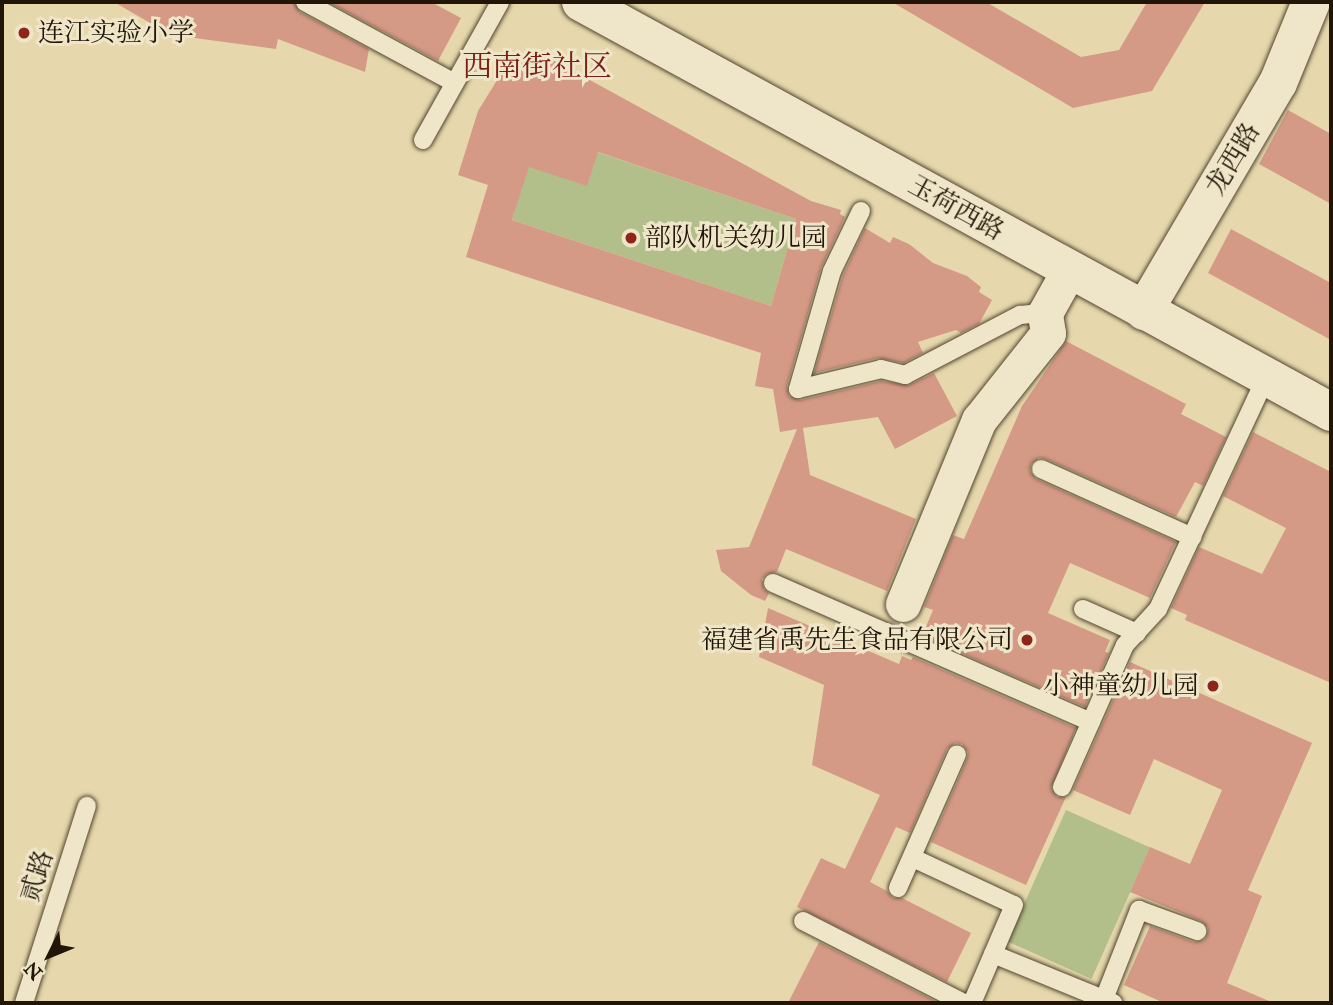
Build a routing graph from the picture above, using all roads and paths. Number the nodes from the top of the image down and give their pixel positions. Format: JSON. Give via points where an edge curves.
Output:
{"nodes":[{"id":1,"x":305,"y":2,"type":"edge"},
{"id":2,"x":500,"y":2,"type":"edge"},
{"id":3,"x":582,"y":2,"type":"edge"},
{"id":4,"x":1311,"y":2,"type":"edge"},
{"id":5,"x":456,"y":83,"type":"junction"},
{"id":6,"x":423,"y":140,"type":"dead end"},
{"id":7,"x":861,"y":211,"type":"dead end"},
{"id":8,"x":1069,"y":270,"type":"junction"},
{"id":9,"x":1144,"y":311,"type":"junction"},
{"id":10,"x":1045,"y":313,"type":"junction"},
{"id":11,"x":1266,"y":377,"type":"junction"},
{"id":12,"x":1331,"y":412,"type":"edge"},
{"id":13,"x":1041,"y":469,"type":"dead end"},
{"id":14,"x":1192,"y":537,"type":"junction"},
{"id":15,"x":773,"y":583,"type":"dead end"},
{"id":16,"x":904,"y":604,"type":"dead end"},
{"id":17,"x":1083,"y":609,"type":"dead end"},
{"id":18,"x":1137,"y":633,"type":"junction"},
{"id":19,"x":1091,"y":722,"type":"junction"},
{"id":20,"x":957,"y":754,"type":"dead end"},
{"id":21,"x":1062,"y":788,"type":"dead end"},
{"id":22,"x":87,"y":806,"type":"dead end"},
{"id":23,"x":912,"y":858,"type":"junction"},
{"id":24,"x":898,"y":888,"type":"dead end"},
{"id":25,"x":803,"y":922,"type":"dead end"},
{"id":26,"x":1197,"y":931,"type":"dead end"},
{"id":27,"x":993,"y":954,"type":"junction"},
{"id":28,"x":1108,"y":1001,"type":"edge"},
{"id":29,"x":24,"y":1003,"type":"edge"},
{"id":30,"x":964,"y":1003,"type":"edge"},
{"id":31,"x":972,"y":1003,"type":"edge"}],
"edges":[{"from":1,"to":5,"type":"lane"},
{"from":2,"to":5,"type":"lane"},
{"from":3,"to":8,"type":"main road","name":"玉荷西路"},
{"from":4,"to":9,"type":"main road","name":"龙西路","via":[[1278,83]]},
{"from":5,"to":6,"type":"lane"},
{"from":7,"to":10,"type":"lane","via":[[832,271],[798,388],[881,369],[905,375],[1020,315]]},
{"from":8,"to":9,"type":"main road","name":"玉荷西路"},
{"from":8,"to":10,"type":"street"},
{"from":9,"to":11,"type":"main road","name":"玉荷西路"},
{"from":10,"to":16,"type":"street","via":[[1048,332],[979,420]]},
{"from":11,"to":12,"type":"main road","name":"玉荷西路"},
{"from":11,"to":14,"type":"lane"},
{"from":13,"to":14,"type":"lane"},
{"from":14,"to":18,"type":"lane","via":[[1158,610]]},
{"from":15,"to":19,"type":"lane"},
{"from":17,"to":18,"type":"lane"},
{"from":18,"to":19,"type":"lane","via":[[1125,645]]},
{"from":19,"to":21,"type":"lane"},
{"from":20,"to":23,"type":"lane"},
{"from":22,"to":29,"type":"lane","name":"贰路"},
{"from":23,"to":24,"type":"lane"},
{"from":23,"to":27,"type":"lane","via":[[1014,905]]},
{"from":25,"to":30,"type":"lane"},
{"from":26,"to":28,"type":"lane","via":[[1139,910]]},
{"from":27,"to":28,"type":"lane"},
{"from":27,"to":31,"type":"lane"}]}
